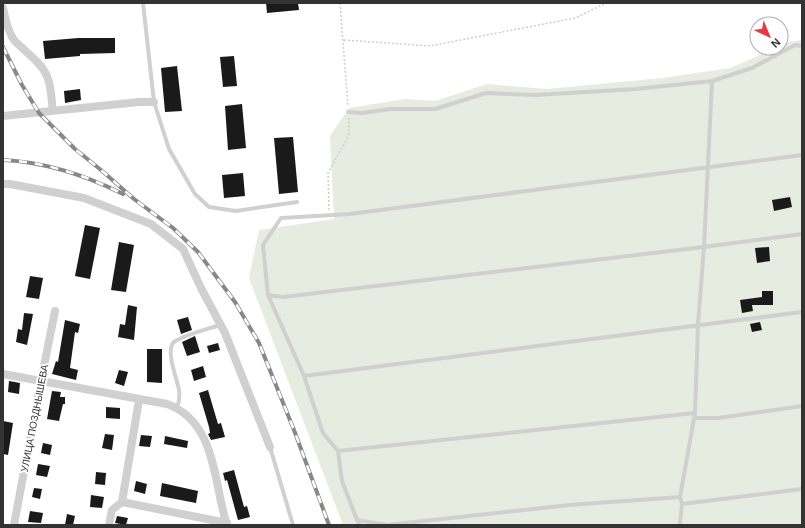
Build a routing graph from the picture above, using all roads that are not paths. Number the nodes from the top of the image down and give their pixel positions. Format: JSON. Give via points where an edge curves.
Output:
{"nodes":[{"id":1,"x":143,"y":3,"type":"edge"},
{"id":2,"x":3,"y":8,"type":"edge"},
{"id":3,"x":802,"y":46,"type":"edge"},
{"id":4,"x":712,"y":81,"type":"junction"},
{"id":5,"x":154,"y":102,"type":"junction"},
{"id":6,"x":52,"y":111,"type":"junction"},
{"id":7,"x":348,"y":112,"type":"road end"},
{"id":8,"x":3,"y":116,"type":"edge"},
{"id":9,"x":802,"y":155,"type":"edge"},
{"id":10,"x":708,"y":168,"type":"junction"},
{"id":11,"x":3,"y":184,"type":"edge"},
{"id":12,"x":297,"y":202,"type":"dead end"},
{"id":13,"x":802,"y":234,"type":"edge"},
{"id":14,"x":704,"y":246,"type":"junction"},
{"id":15,"x":268,"y":295,"type":"junction"},
{"id":16,"x":55,"y":311,"type":"dead end"},
{"id":17,"x":802,"y":312,"type":"edge"},
{"id":18,"x":698,"y":324,"type":"junction"},
{"id":19,"x":220,"y":325,"type":"junction"},
{"id":20,"x":3,"y":374,"type":"edge"},
{"id":21,"x":304,"y":376,"type":"junction"},
{"id":22,"x":41,"y":381,"type":"junction"},
{"id":23,"x":139,"y":400,"type":"junction"},
{"id":24,"x":802,"y":406,"type":"edge"},
{"id":25,"x":177,"y":408,"type":"junction"},
{"id":26,"x":695,"y":416,"type":"junction"},
{"id":27,"x":270,"y":448,"type":"joint"},
{"id":28,"x":338,"y":451,"type":"junction"},
{"id":29,"x":802,"y":489,"type":"edge"},
{"id":30,"x":680,"y":496,"type":"junction"},
{"id":31,"x":122,"y":502,"type":"junction"},
{"id":32,"x":682,"y":504,"type":"junction"},
{"id":33,"x":357,"y":520,"type":"junction"},
{"id":34,"x":227,"y":524,"type":"edge"},
{"id":35,"x":14,"y":525,"type":"edge"},
{"id":36,"x":109,"y":525,"type":"edge"},
{"id":37,"x":293,"y":525,"type":"edge"},
{"id":38,"x":359,"y":525,"type":"edge"},
{"id":39,"x":680,"y":525,"type":"edge"}],
"edges":[{"from":1,"to":5,"type":"lane"},
{"from":2,"to":6,"type":"street","via":[[13,39],[42,66],[47,76]]},
{"from":3,"to":4,"type":"lane","via":[[795,45],[752,68]]},
{"from":4,"to":7,"type":"lane","via":[[535,95],[486,93],[435,109]]},
{"from":4,"to":10,"type":"lane"},
{"from":5,"to":6,"type":"street"},
{"from":5,"to":12,"type":"lane","via":[[169,150],[195,194],[209,207],[236,211]]},
{"from":6,"to":8,"type":"street"},
{"from":9,"to":10,"type":"lane"},
{"from":10,"to":14,"type":"lane"},
{"from":10,"to":15,"type":"lane","via":[[350,214],[281,218],[263,245]]},
{"from":11,"to":19,"type":"street","via":[[84,198],[151,224],[183,249]]},
{"from":13,"to":14,"type":"lane"},
{"from":14,"to":15,"type":"lane","via":[[283,296]]},
{"from":14,"to":18,"type":"lane"},
{"from":15,"to":21,"type":"lane"},
{"from":16,"to":22,"type":"street","name":"УЛИЦА ПОЗДНЫШЕВА"},
{"from":17,"to":18,"type":"lane"},
{"from":18,"to":21,"type":"lane"},
{"from":18,"to":26,"type":"lane"},
{"from":19,"to":25,"type":"lane","via":[[179,339],[172,344],[170,349],[179,390]]},
{"from":19,"to":27,"type":"street"},
{"from":20,"to":22,"type":"street"},
{"from":21,"to":28,"type":"lane","via":[[323,433]]},
{"from":22,"to":23,"type":"street"},
{"from":22,"to":35,"type":"street","name":"УЛИЦА ПОЗДНЫШЕВА"},
{"from":23,"to":25,"type":"street"},
{"from":23,"to":31,"type":"street"},
{"from":24,"to":26,"type":"lane","via":[[718,418]]},
{"from":25,"to":34,"type":"street","via":[[199,428],[206,442],[212,457]]},
{"from":26,"to":28,"type":"lane"},
{"from":26,"to":30,"type":"lane"},
{"from":27,"to":37,"type":"lane"},
{"from":28,"to":33,"type":"lane","via":[[342,481]]},
{"from":29,"to":32,"type":"lane"},
{"from":30,"to":32,"type":"lane"},
{"from":30,"to":33,"type":"lane","via":[[387,525]]},
{"from":31,"to":34,"type":"street"},
{"from":31,"to":36,"type":"street","via":[[112,510]]},
{"from":32,"to":39,"type":"lane"},
{"from":33,"to":38,"type":"lane"}]}
